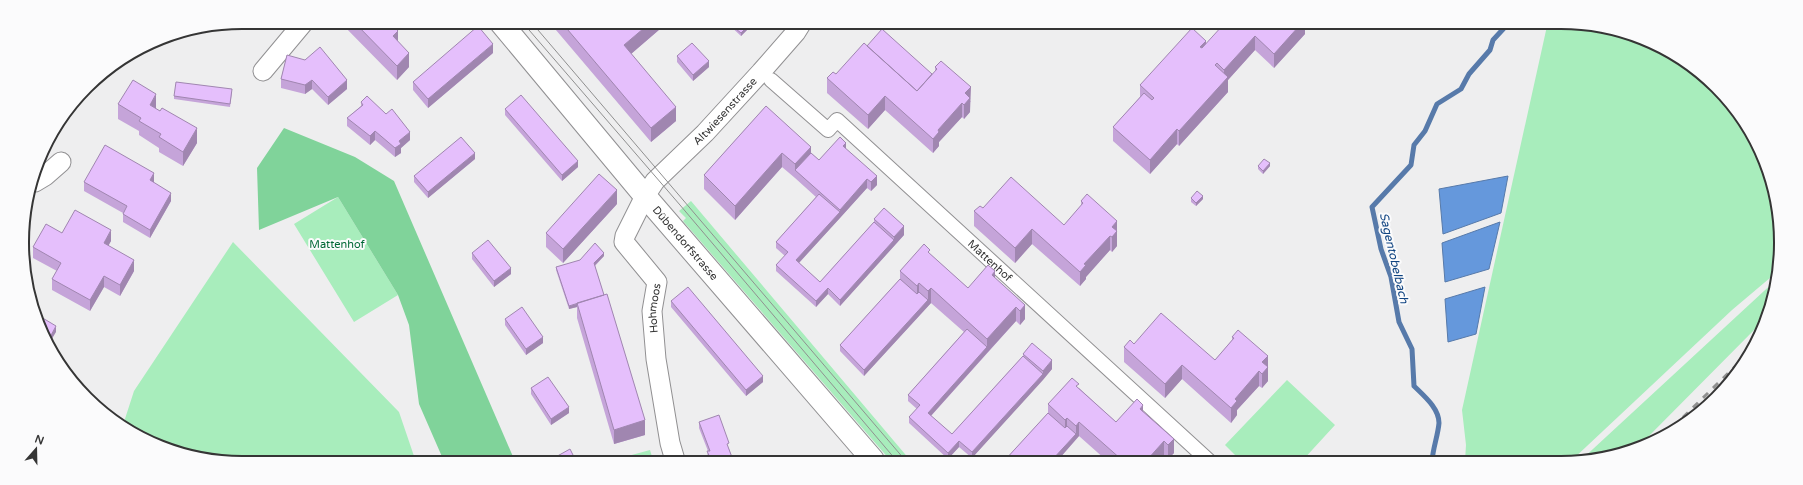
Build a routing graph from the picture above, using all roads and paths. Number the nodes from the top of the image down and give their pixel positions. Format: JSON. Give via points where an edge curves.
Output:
{"nodes":[{"id":1,"x":298,"y":29,"type":"edge"},
{"id":2,"x":506,"y":29,"type":"edge"},
{"id":3,"x":798,"y":29,"type":"edge"},
{"id":4,"x":263,"y":71,"type":"dead end"},
{"id":5,"x":771,"y":80,"type":"dead end"},
{"id":6,"x":61,"y":162,"type":"dead end"},
{"id":7,"x":38,"y":180,"type":"edge"},
{"id":8,"x":646,"y":196,"type":"junction"},
{"id":9,"x":674,"y":456,"type":"edge"},
{"id":10,"x":870,"y":456,"type":"edge"},
{"id":11,"x":1205,"y":456,"type":"edge"}],
"edges":[{"from":1,"to":4,"type":"street"},
{"from":2,"to":8,"type":"street","name":"Dübendorfstrasse"},
{"from":3,"to":8,"type":"street","name":"Altwiesenstrasse","via":[[705,133],[657,179]]},
{"from":5,"to":11,"type":"street","name":"Mattenhof","via":[[828,130],[837,120]]},
{"from":6,"to":7,"type":"street"},
{"from":8,"to":9,"type":"street","name":"Hohmoos","via":[[624,242],[658,282],[652,311],[656,359]]},
{"from":8,"to":10,"type":"street","name":"Dübendorfstrasse"}]}
